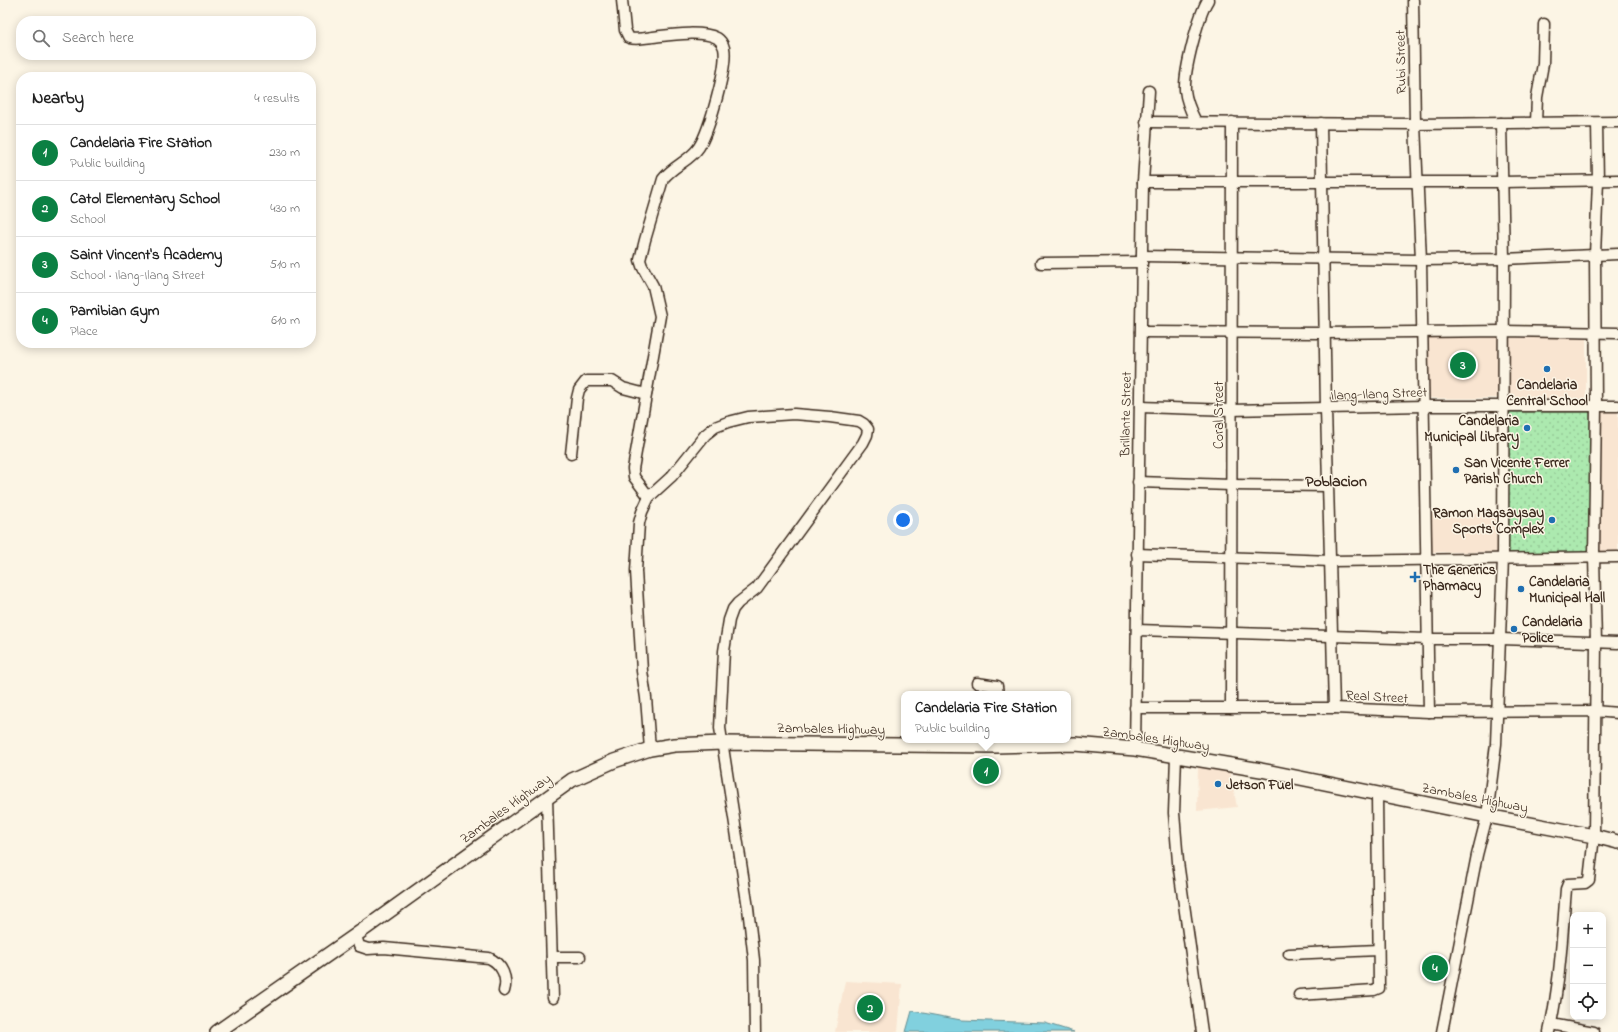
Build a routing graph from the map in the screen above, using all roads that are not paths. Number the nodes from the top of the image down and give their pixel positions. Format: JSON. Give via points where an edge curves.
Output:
{"nodes":[{"id":1,"x":622,"y":0,"type":"edge"},
{"id":2,"x":1208,"y":0,"type":"edge"},
{"id":3,"x":1413,"y":0,"type":"edge"},
{"id":4,"x":1544,"y":24,"type":"dead end"},
{"id":5,"x":1149,"y":91,"type":"dead end"},
{"id":6,"x":1146,"y":122,"type":"junction"},
{"id":7,"x":1196,"y":122,"type":"junction"},
{"id":8,"x":1232,"y":122,"type":"junction"},
{"id":9,"x":1618,"y":122,"type":"edge"},
{"id":10,"x":1321,"y":123,"type":"junction"},
{"id":11,"x":1501,"y":123,"type":"junction"},
{"id":12,"x":1536,"y":123,"type":"junction"},
{"id":13,"x":1597,"y":123,"type":"junction"},
{"id":14,"x":1415,"y":124,"type":"junction"},
{"id":15,"x":1618,"y":180,"type":"edge"},
{"id":16,"x":1233,"y":181,"type":"junction"},
{"id":17,"x":1598,"y":181,"type":"junction"},
{"id":18,"x":1143,"y":182,"type":"junction"},
{"id":19,"x":1322,"y":182,"type":"junction"},
{"id":20,"x":1417,"y":182,"type":"junction"},
{"id":21,"x":1503,"y":182,"type":"junction"},
{"id":22,"x":1618,"y":254,"type":"edge"},
{"id":23,"x":1595,"y":255,"type":"junction"},
{"id":24,"x":1233,"y":258,"type":"junction"},
{"id":25,"x":1142,"y":259,"type":"junction"},
{"id":26,"x":1324,"y":259,"type":"junction"},
{"id":27,"x":1504,"y":259,"type":"junction"},
{"id":28,"x":1421,"y":260,"type":"junction"},
{"id":29,"x":1041,"y":263,"type":"dead end"},
{"id":30,"x":1504,"y":331,"type":"junction"},
{"id":31,"x":1141,"y":332,"type":"junction"},
{"id":32,"x":1233,"y":333,"type":"junction"},
{"id":33,"x":1423,"y":333,"type":"junction"},
{"id":34,"x":1595,"y":333,"type":"junction"},
{"id":35,"x":1618,"y":333,"type":"edge"},
{"id":36,"x":1325,"y":334,"type":"junction"},
{"id":37,"x":646,"y":394,"type":"junction"},
{"id":38,"x":1503,"y":405,"type":"junction"},
{"id":39,"x":1424,"y":406,"type":"junction"},
{"id":40,"x":1596,"y":406,"type":"junction"},
{"id":41,"x":1618,"y":406,"type":"edge"},
{"id":42,"x":1140,"y":407,"type":"junction"},
{"id":43,"x":1326,"y":409,"type":"junction"},
{"id":44,"x":1231,"y":410,"type":"junction"},
{"id":45,"x":571,"y":454,"type":"dead end"},
{"id":46,"x":1138,"y":482,"type":"junction"},
{"id":47,"x":1232,"y":485,"type":"junction"},
{"id":48,"x":1328,"y":486,"type":"junction"},
{"id":49,"x":649,"y":497,"type":"junction"},
{"id":50,"x":1137,"y":554,"type":"junction"},
{"id":51,"x":1232,"y":556,"type":"junction"},
{"id":52,"x":1594,"y":556,"type":"junction"},
{"id":53,"x":1618,"y":556,"type":"edge"},
{"id":54,"x":1503,"y":558,"type":"junction"},
{"id":55,"x":1426,"y":560,"type":"junction"},
{"id":56,"x":1331,"y":561,"type":"junction"},
{"id":57,"x":1137,"y":630,"type":"junction"},
{"id":58,"x":1231,"y":633,"type":"junction"},
{"id":59,"x":1332,"y":636,"type":"junction"},
{"id":60,"x":1428,"y":639,"type":"junction"},
{"id":61,"x":1501,"y":639,"type":"junction"},
{"id":62,"x":1596,"y":642,"type":"junction"},
{"id":63,"x":1618,"y":643,"type":"edge"},
{"id":64,"x":977,"y":682,"type":"dead end"},
{"id":65,"x":998,"y":691,"type":"edge"},
{"id":66,"x":1135,"y":708,"type":"junction"},
{"id":67,"x":1231,"y":708,"type":"junction"},
{"id":68,"x":1334,"y":708,"type":"junction"},
{"id":69,"x":1594,"y":711,"type":"junction"},
{"id":70,"x":1429,"y":712,"type":"junction"},
{"id":71,"x":1498,"y":713,"type":"junction"},
{"id":72,"x":1618,"y":713,"type":"edge"},
{"id":73,"x":722,"y":743,"type":"junction"},
{"id":74,"x":995,"y":743,"type":"edge"},
{"id":75,"x":650,"y":749,"type":"junction"},
{"id":76,"x":1135,"y":749,"type":"junction"},
{"id":77,"x":1176,"y":756,"type":"junction"},
{"id":78,"x":1377,"y":794,"type":"junction"},
{"id":79,"x":547,"y":798,"type":"junction"},
{"id":80,"x":1487,"y":816,"type":"junction"},
{"id":81,"x":1594,"y":836,"type":"junction"},
{"id":82,"x":1618,"y":842,"type":"edge"},
{"id":83,"x":356,"y":935,"type":"junction"},
{"id":84,"x":1378,"y":950,"type":"junction"},
{"id":85,"x":1289,"y":954,"type":"dead end"},
{"id":86,"x":552,"y":957,"type":"junction"},
{"id":87,"x":580,"y":957,"type":"dead end"},
{"id":88,"x":504,"y":991,"type":"dead end"},
{"id":89,"x":1299,"y":995,"type":"dead end"},
{"id":90,"x":553,"y":998,"type":"dead end"},
{"id":91,"x":1550,"y":1028,"type":"edge"},
{"id":92,"x":217,"y":1032,"type":"edge"},
{"id":93,"x":755,"y":1032,"type":"edge"},
{"id":94,"x":1202,"y":1032,"type":"edge"},
{"id":95,"x":1442,"y":1032,"type":"edge"},
{"id":96,"x":1594,"y":1032,"type":"edge"}],
"edges":[{"from":1,"to":37,"type":"street","via":[[625,30],[629,38],[708,36],[717,38],[724,48],[721,78],[706,135],[694,153],[669,171],[663,179],[640,260],[653,286],[660,316]]},
{"from":2,"to":7,"type":"street","via":[[1202,10],[1192,44],[1185,82],[1186,97]]},
{"from":3,"to":14,"type":"street","name":"Rubi Street"},
{"from":4,"to":12,"type":"street","via":[[1543,64],[1537,97]]},
{"from":5,"to":6,"type":"street","name":"Brillante Street"},
{"from":6,"to":7,"type":"street"},
{"from":6,"to":18,"type":"street","name":"Brillante Street"},
{"from":7,"to":8,"type":"street"},
{"from":8,"to":10,"type":"street"},
{"from":8,"to":16,"type":"street","name":"Coral Street"},
{"from":9,"to":13,"type":"street"},
{"from":10,"to":14,"type":"street"},
{"from":10,"to":19,"type":"street"},
{"from":11,"to":12,"type":"street"},
{"from":11,"to":14,"type":"street"},
{"from":11,"to":21,"type":"street"},
{"from":12,"to":13,"type":"street"},
{"from":13,"to":17,"type":"street"},
{"from":14,"to":20,"type":"street","name":"Rubi Street"},
{"from":15,"to":17,"type":"street"},
{"from":16,"to":18,"type":"street"},
{"from":16,"to":19,"type":"street"},
{"from":16,"to":24,"type":"street","name":"Coral Street"},
{"from":17,"to":21,"type":"street"},
{"from":17,"to":23,"type":"street"},
{"from":18,"to":25,"type":"street","name":"Brillante Street"},
{"from":19,"to":20,"type":"street"},
{"from":19,"to":26,"type":"street"},
{"from":20,"to":21,"type":"street"},
{"from":20,"to":28,"type":"street","name":"Rubi Street"},
{"from":21,"to":27,"type":"street"},
{"from":22,"to":23,"type":"street"},
{"from":23,"to":27,"type":"street"},
{"from":23,"to":34,"type":"street"},
{"from":24,"to":25,"type":"street"},
{"from":24,"to":26,"type":"street"},
{"from":24,"to":32,"type":"street","name":"Coral Street"},
{"from":25,"to":29,"type":"street"},
{"from":25,"to":31,"type":"street","name":"Brillante Street"},
{"from":26,"to":28,"type":"street"},
{"from":26,"to":36,"type":"street"},
{"from":27,"to":28,"type":"street"},
{"from":27,"to":30,"type":"street"},
{"from":28,"to":33,"type":"street","name":"Rubi Street"},
{"from":30,"to":33,"type":"street"},
{"from":30,"to":34,"type":"street"},
{"from":30,"to":38,"type":"street"},
{"from":31,"to":32,"type":"street"},
{"from":31,"to":42,"type":"street","name":"Brillante Street"},
{"from":32,"to":36,"type":"street"},
{"from":32,"to":44,"type":"street","name":"Coral Street"},
{"from":33,"to":36,"type":"street"},
{"from":33,"to":39,"type":"street","name":"Rubi Street"},
{"from":34,"to":35,"type":"street"},
{"from":34,"to":40,"type":"street"},
{"from":36,"to":43,"type":"street"},
{"from":37,"to":45,"type":"street","via":[[623,388],[612,381],[586,381],[577,398]]},
{"from":37,"to":49,"type":"street","via":[[633,469],[634,477]]},
{"from":38,"to":39,"type":"street","name":"Ilang-Ilang Street"},
{"from":38,"to":40,"type":"street","name":"Ilang-Ilang Street"},
{"from":38,"to":54,"type":"street"},
{"from":39,"to":43,"type":"street","name":"Ilang-Ilang Street"},
{"from":39,"to":55,"type":"street","name":"Rubi Street"},
{"from":40,"to":41,"type":"street","name":"Ilang-Ilang Street"},
{"from":40,"to":52,"type":"street"},
{"from":42,"to":44,"type":"street","name":"Ilang-Ilang Street"},
{"from":42,"to":46,"type":"street","name":"Brillante Street"},
{"from":43,"to":44,"type":"street","name":"Ilang-Ilang Street"},
{"from":43,"to":48,"type":"street"},
{"from":44,"to":47,"type":"street","name":"Coral Street"},
{"from":46,"to":47,"type":"street"},
{"from":46,"to":50,"type":"street","name":"Brillante Street"},
{"from":47,"to":48,"type":"street"},
{"from":47,"to":51,"type":"street","name":"Coral Street"},
{"from":48,"to":56,"type":"street"},
{"from":49,"to":73,"type":"street","via":[[672,476],[705,435],[728,422],[748,417],[794,414],[859,421],[868,429],[863,443],[757,588],[733,609],[724,651],[720,728]]},
{"from":49,"to":75,"type":"street","via":[[639,523],[636,571]]},
{"from":50,"to":51,"type":"street"},
{"from":50,"to":57,"type":"street","name":"Brillante Street"},
{"from":51,"to":56,"type":"street"},
{"from":51,"to":58,"type":"street","name":"Coral Street"},
{"from":52,"to":53,"type":"street"},
{"from":52,"to":54,"type":"street"},
{"from":52,"to":62,"type":"street"},
{"from":54,"to":55,"type":"street"},
{"from":54,"to":61,"type":"street"},
{"from":55,"to":56,"type":"street"},
{"from":55,"to":60,"type":"street","name":"Rubi Street"},
{"from":56,"to":59,"type":"street"},
{"from":57,"to":58,"type":"street"},
{"from":57,"to":66,"type":"street","name":"Brillante Street"},
{"from":58,"to":59,"type":"street"},
{"from":58,"to":67,"type":"street","name":"Coral Street"},
{"from":59,"to":60,"type":"street"},
{"from":59,"to":68,"type":"street"},
{"from":60,"to":61,"type":"street"},
{"from":60,"to":70,"type":"street","name":"Rubi Street"},
{"from":61,"to":62,"type":"street"},
{"from":61,"to":71,"type":"street"},
{"from":62,"to":63,"type":"street"},
{"from":62,"to":69,"type":"street"},
{"from":64,"to":65,"type":"street","via":[[997,686]]},
{"from":66,"to":67,"type":"street","name":"Real Street"},
{"from":66,"to":76,"type":"street","name":"Brillante Street"},
{"from":67,"to":68,"type":"street","name":"Real Street"},
{"from":68,"to":70,"type":"street","name":"Real Street"},
{"from":69,"to":71,"type":"street","name":"Real Street"},
{"from":69,"to":72,"type":"street","name":"Real Street"},
{"from":69,"to":81,"type":"street"},
{"from":70,"to":71,"type":"street","name":"Real Street"},
{"from":71,"to":80,"type":"street"},
{"from":73,"to":74,"type":"main road","name":"Zambales Highway"},
{"from":73,"to":75,"type":"main road","name":"Zambales Highway"},
{"from":73,"to":93,"type":"street","via":[[754,960]]},
{"from":74,"to":76,"type":"main road","name":"Zambales Highway","via":[[1075,744]]},
{"from":75,"to":79,"type":"main road","name":"Zambales Highway","via":[[592,770],[572,780]]},
{"from":76,"to":77,"type":"main road","name":"Zambales Highway"},
{"from":77,"to":78,"type":"main road","name":"Zambales Highway","via":[[1261,770]]},
{"from":77,"to":94,"type":"street","via":[[1174,813],[1178,862]]},
{"from":78,"to":80,"type":"main road","name":"Zambales Highway"},
{"from":78,"to":84,"type":"street"},
{"from":79,"to":83,"type":"main road","name":"Zambales Highway"},
{"from":79,"to":86,"type":"street"},
{"from":80,"to":81,"type":"main road","name":"Zambales Highway"},
{"from":80,"to":95,"type":"street"},
{"from":81,"to":82,"type":"main road","name":"Zambales Highway"},
{"from":81,"to":91,"type":"street","via":[[1589,880],[1585,883],[1568,884],[1566,889],[1561,954]]},
{"from":83,"to":88,"type":"street","via":[[359,946],[365,949],[384,948],[488,958],[497,964],[504,974]]},
{"from":83,"to":92,"type":"main road","name":"Zambales Highway"},
{"from":84,"to":85,"type":"street"},
{"from":84,"to":89,"type":"street","via":[[1380,984],[1377,990]]},
{"from":86,"to":87,"type":"street"},
{"from":86,"to":90,"type":"street"},
{"from":91,"to":96,"type":"street"}]}
